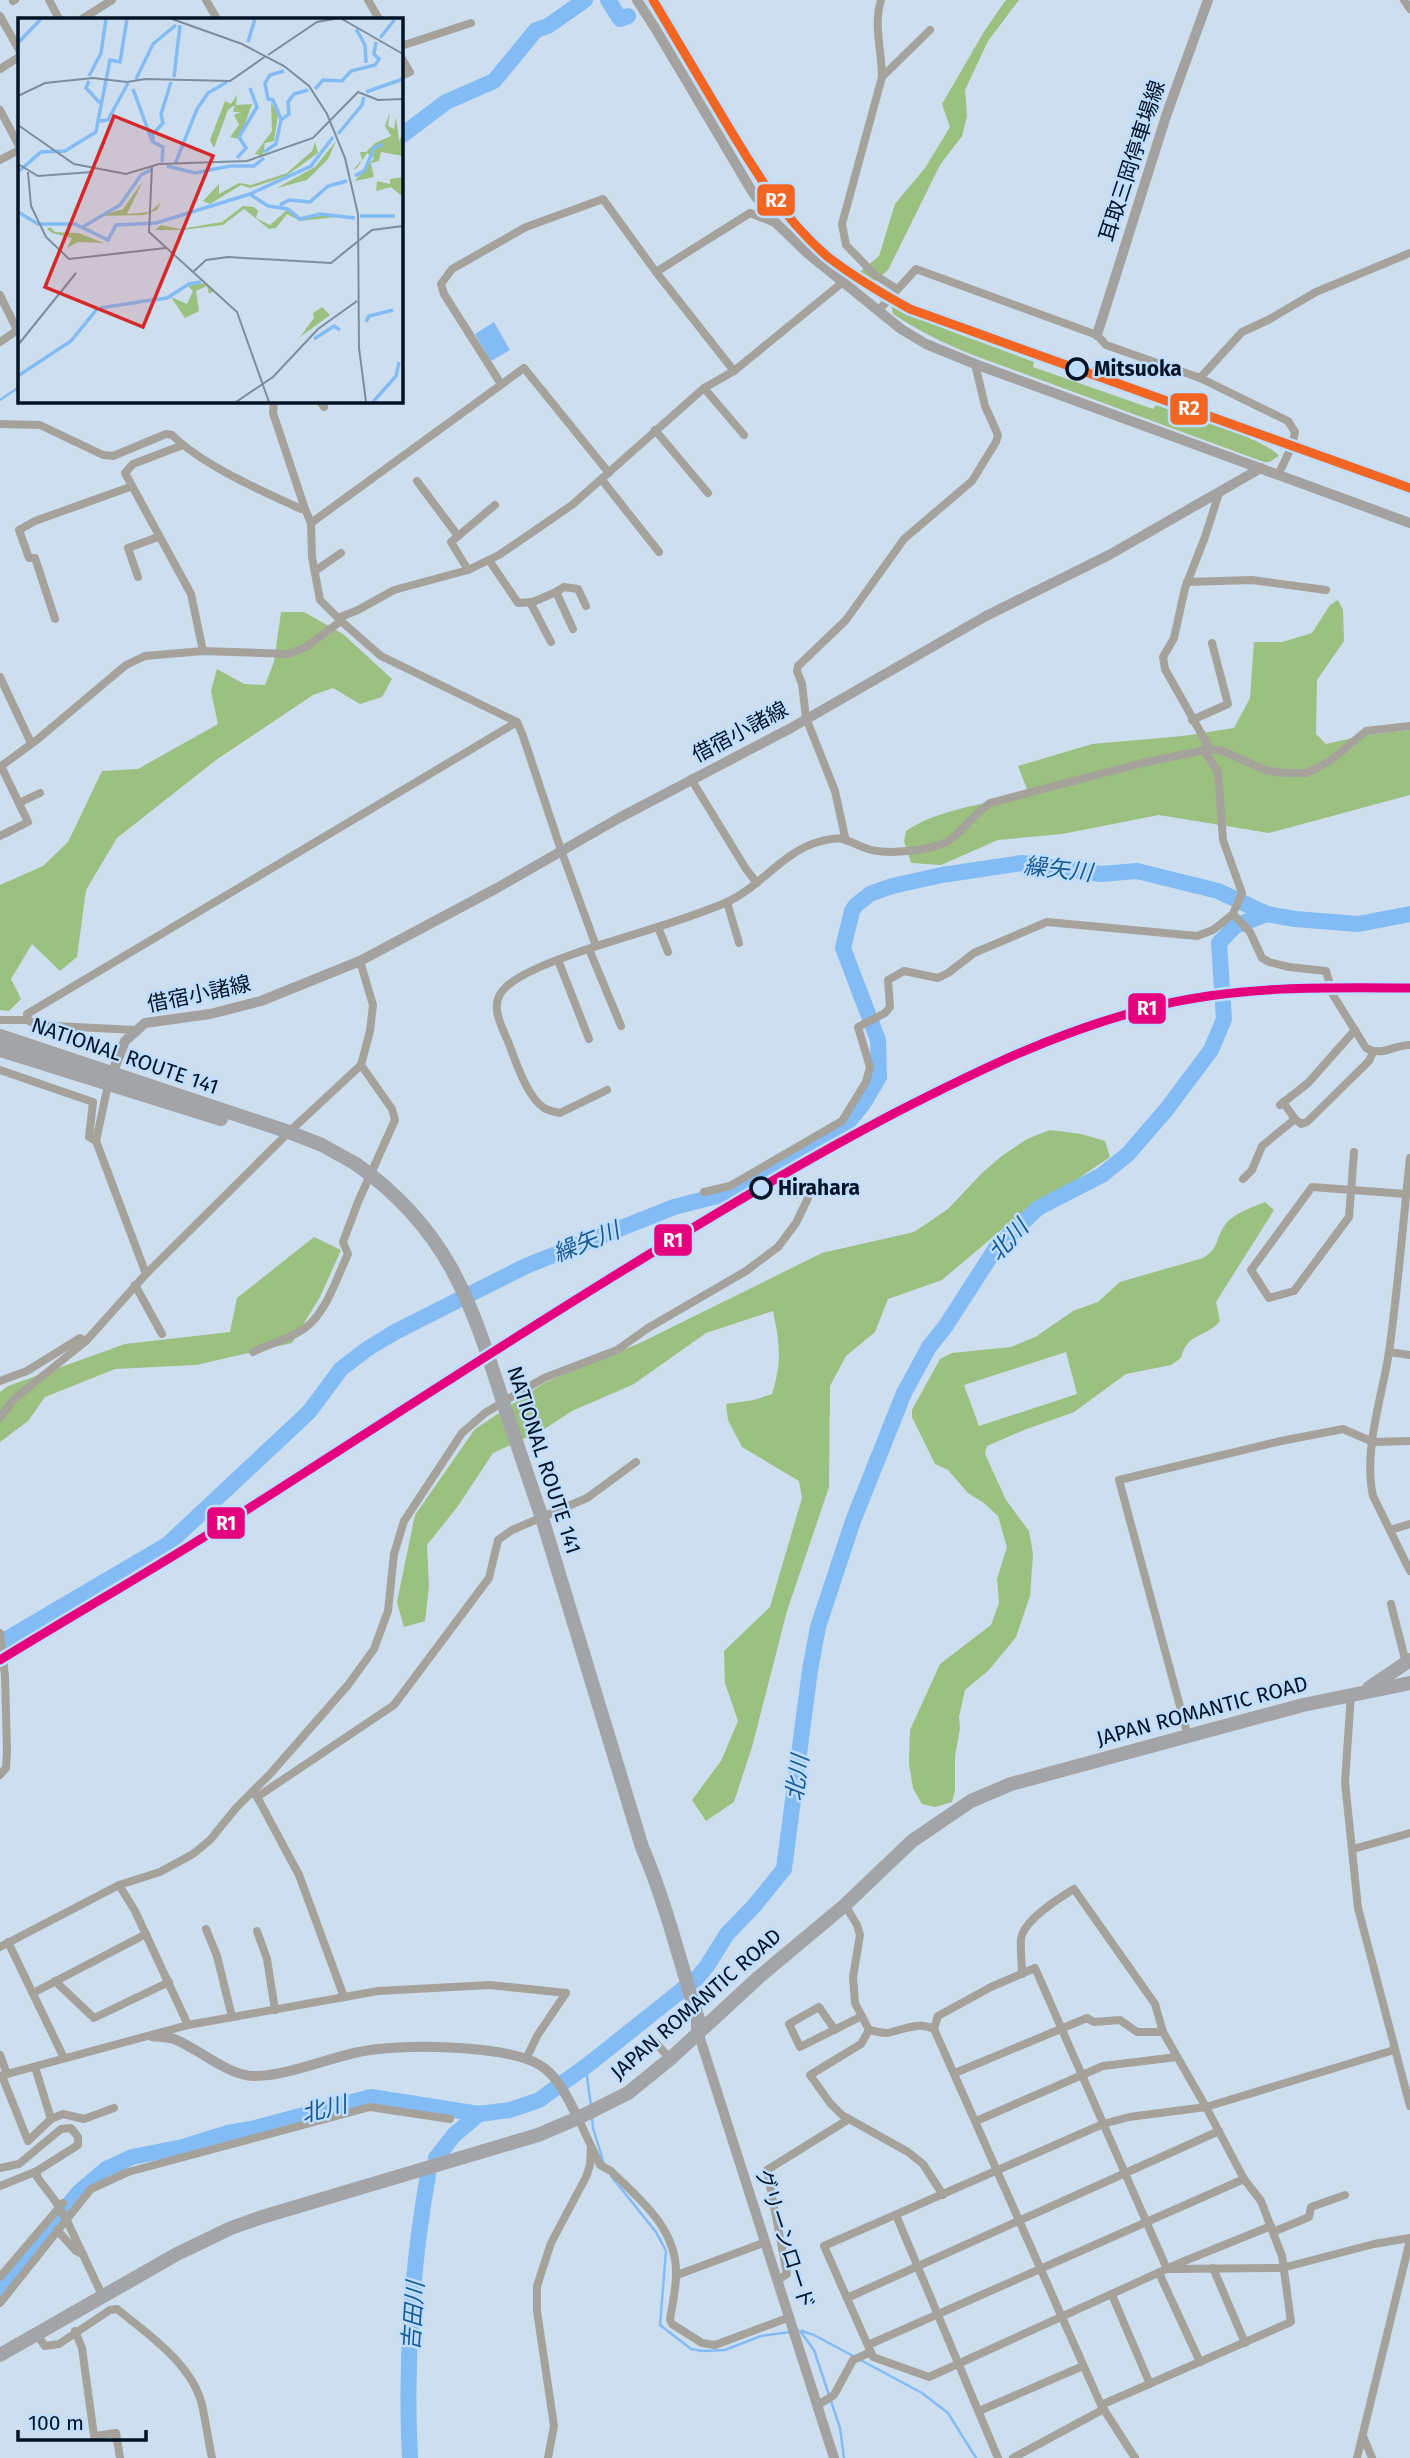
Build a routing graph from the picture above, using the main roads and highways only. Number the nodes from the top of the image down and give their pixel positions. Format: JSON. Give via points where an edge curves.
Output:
{"nodes":[{"id":1,"x":636,"y":0,"type":"edge"},
{"id":2,"x":1208,"y":0,"type":"edge"},
{"id":3,"x":1097,"y":335,"type":"road end"},
{"id":4,"x":1261,"y":468,"type":"junction"},
{"id":5,"x":1410,"y":523,"type":"edge"},
{"id":6,"x":0,"y":1036,"type":"edge"},
{"id":7,"x":0,"y":1050,"type":"edge"},
{"id":8,"x":110,"y":1080,"type":"junction"},
{"id":9,"x":1408,"y":1662,"type":"edge"},
{"id":10,"x":1410,"y":1683,"type":"edge"},
{"id":11,"x":1358,"y":1692,"type":"junction"},
{"id":12,"x":698,"y":2032,"type":"junction"},
{"id":13,"x":152,"y":2036,"type":"road end"},
{"id":14,"x":578,"y":2118,"type":"junction"},
{"id":15,"x":0,"y":2355,"type":"edge"},
{"id":16,"x":834,"y":2458,"type":"edge"}],
"edges":[{"from":1,"to":4,"type":"main road","via":[[753,193],[777,224],[901,329],[975,364]]},
{"from":2,"to":3,"type":"main road","name":"耳取三岡停車場線"},
{"from":4,"to":5,"type":"main road"},
{"from":4,"to":8,"type":"main road","name":"借宿小諸線","via":[[360,961],[261,1001],[145,1023],[125,1041]]},
{"from":6,"to":8,"type":"highway","name":"NATIONAL ROUTE 141"},
{"from":7,"to":8,"type":"highway","name":"NATIONAL ROUTE 141"},
{"from":8,"to":12,"type":"highway","name":"NATIONAL ROUTE 141","bridge":true,"via":[[257,1129],[283,1130],[322,1144],[400,1198],[443,1251],[471,1307],[542,1518],[656,1880]]},
{"from":9,"to":11,"type":"highway"},
{"from":10,"to":11,"type":"highway","name":"JAPAN ROMANTIC ROAD"},
{"from":11,"to":12,"type":"highway","name":"JAPAN ROMANTIC ROAD","via":[[1011,1784],[971,1801],[912,1841]]},
{"from":12,"to":14,"type":"highway","name":"JAPAN ROMANTIC ROAD","via":[[628,2092]]},
{"from":12,"to":16,"type":"main road","name":"グリーンロード"},
{"from":13,"to":14,"type":"main road","via":[[172,2038],[252,2076],[392,2046],[504,2052],[538,2064],[551,2074]]},
{"from":14,"to":15,"type":"highway","name":"JAPAN ROMANTIC ROAD","via":[[518,2142],[231,2228]]}]}
